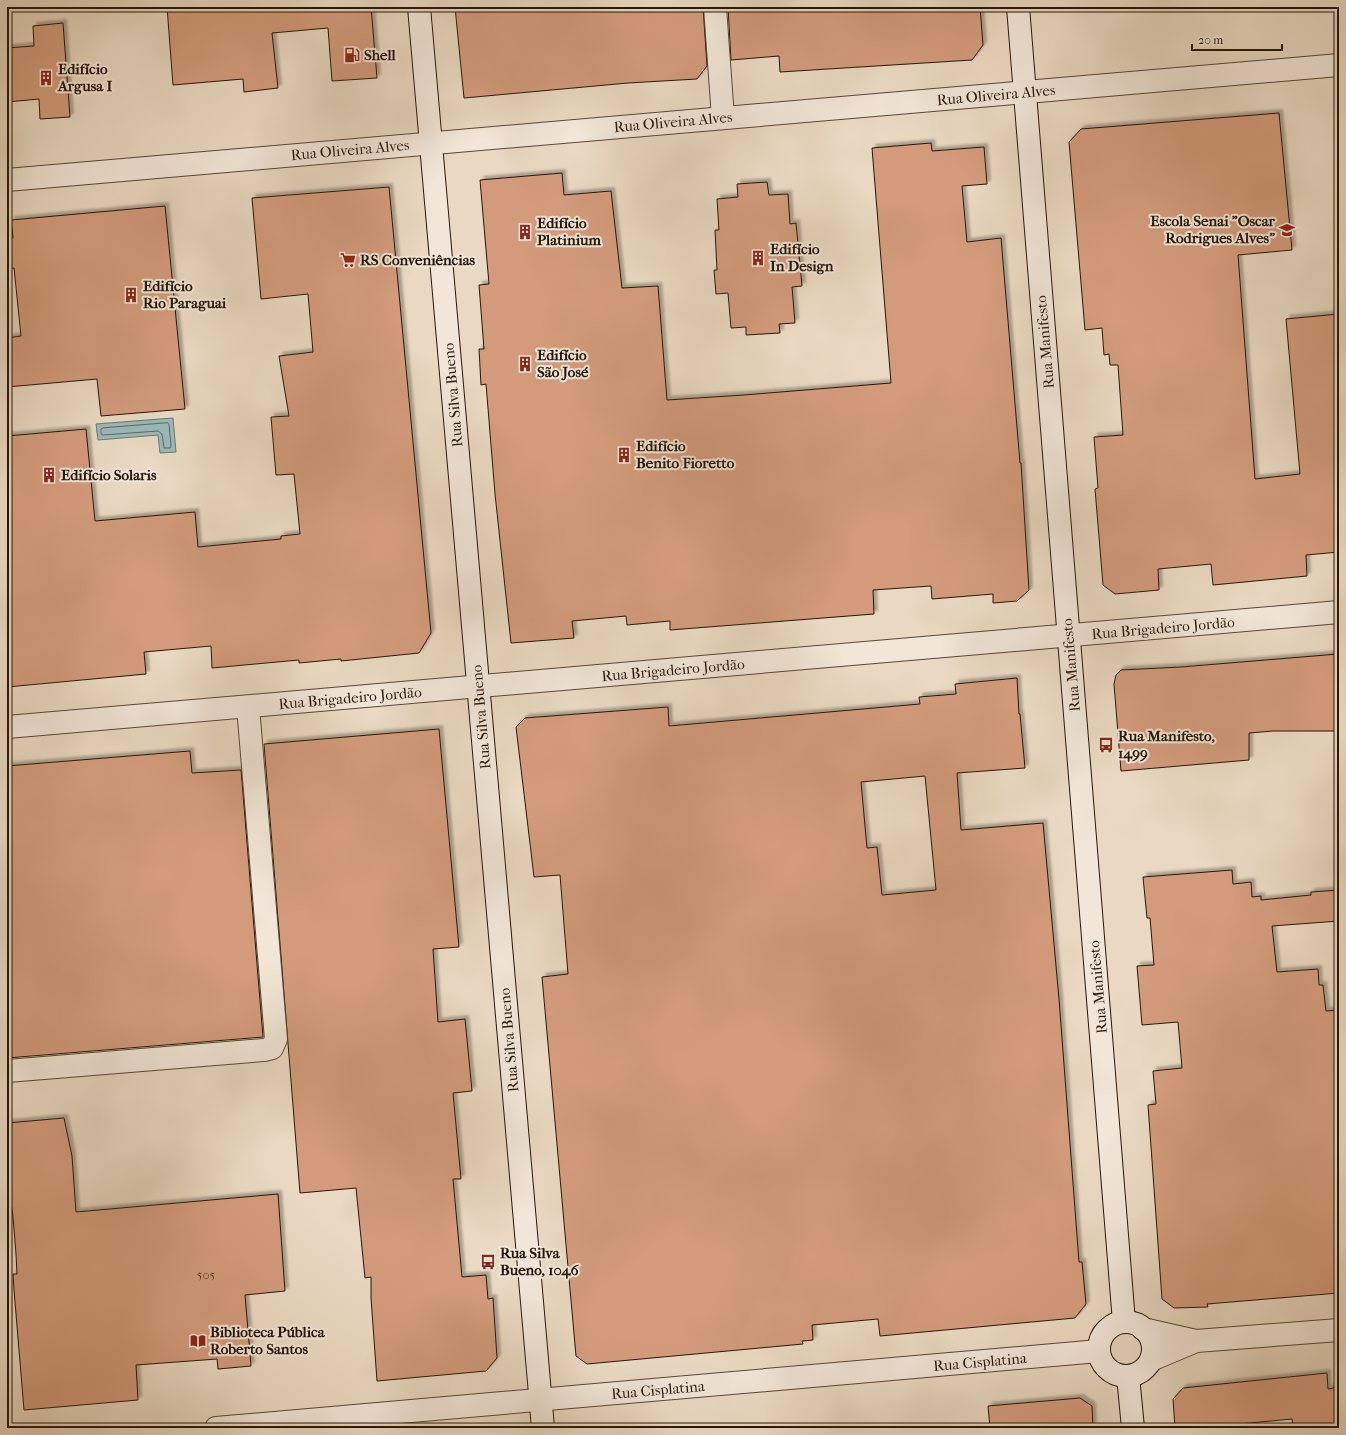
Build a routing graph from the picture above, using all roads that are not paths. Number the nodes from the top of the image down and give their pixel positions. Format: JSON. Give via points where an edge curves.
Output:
{"nodes":[{"id":1,"x":419,"y":7,"type":"edge"},
{"id":2,"x":715,"y":7,"type":"edge"},
{"id":3,"x":1018,"y":7,"type":"edge"},
{"id":4,"x":1339,"y":65,"type":"edge"},
{"id":5,"x":1025,"y":92,"type":"junction"},
{"id":6,"x":723,"y":118,"type":"junction"},
{"id":7,"x":431,"y":143,"type":"junction"},
{"id":8,"x":7,"y":180,"type":"edge"},
{"id":9,"x":1339,"y":612,"type":"edge"},
{"id":10,"x":1068,"y":636,"type":"junction"},
{"id":11,"x":478,"y":687,"type":"junction"},
{"id":12,"x":248,"y":707,"type":"junction"},
{"id":13,"x":7,"y":728,"type":"edge"},
{"id":14,"x":7,"y":1071,"type":"edge"},
{"id":15,"x":1134,"y":1325,"type":"junction"},
{"id":16,"x":1339,"y":1330,"type":"edge"},
{"id":17,"x":1196,"y":1341,"type":"junction"},
{"id":18,"x":1099,"y":1351,"type":"junction"},
{"id":19,"x":1151,"y":1360,"type":"junction"},
{"id":20,"x":1128,"y":1376,"type":"junction"},
{"id":21,"x":541,"y":1400,"type":"junction"},
{"id":22,"x":216,"y":1428,"type":"edge"},
{"id":23,"x":543,"y":1428,"type":"edge"},
{"id":24,"x":1133,"y":1428,"type":"edge"}],
"edges":[{"from":1,"to":7,"type":"street","name":"Rua Silva Bueno"},
{"from":2,"to":6,"type":"street"},
{"from":3,"to":5,"type":"street","name":"Rua Manifesto"},
{"from":4,"to":5,"type":"street","name":"Rua Oliveira Alves"},
{"from":5,"to":6,"type":"street","name":"Rua Oliveira Alves"},
{"from":5,"to":10,"type":"street","name":"Rua Manifesto"},
{"from":6,"to":7,"type":"street","name":"Rua Oliveira Alves"},
{"from":7,"to":8,"type":"street","name":"Rua Oliveira Alves"},
{"from":7,"to":11,"type":"street","name":"Rua Silva Bueno"},
{"from":9,"to":10,"type":"street","name":"Rua Brigadeiro Jordão"},
{"from":10,"to":11,"type":"street","name":"Rua Brigadeiro Jordão"},
{"from":10,"to":15,"type":"street","name":"Rua Manifesto"},
{"from":11,"to":12,"type":"street","name":"Rua Brigadeiro Jordão"},
{"from":11,"to":21,"type":"street","name":"Rua Silva Bueno"},
{"from":12,"to":13,"type":"street","name":"Rua Brigadeiro Jordão"},
{"from":12,"to":14,"type":"street","via":[[276,1039],[272,1048]]},
{"from":15,"to":17,"type":"street"},
{"from":15,"to":18,"type":"street","via":[[1116,1324],[1108,1328],[1103,1335]]},
{"from":15,"to":19,"type":"street","via":[[1149,1335],[1153,1352]]},
{"from":16,"to":17,"type":"street"},
{"from":17,"to":19,"type":"street"},
{"from":18,"to":20,"type":"street","via":[[1106,1367],[1120,1375]]},
{"from":18,"to":21,"type":"street","name":"Rua Cisplatina"},
{"from":19,"to":20,"type":"street","via":[[1142,1371]]},
{"from":20,"to":24,"type":"street"},
{"from":21,"to":22,"type":"street","name":"Rua Cisplatina"},
{"from":21,"to":23,"type":"street","name":"Rua Silva Bueno"}]}
